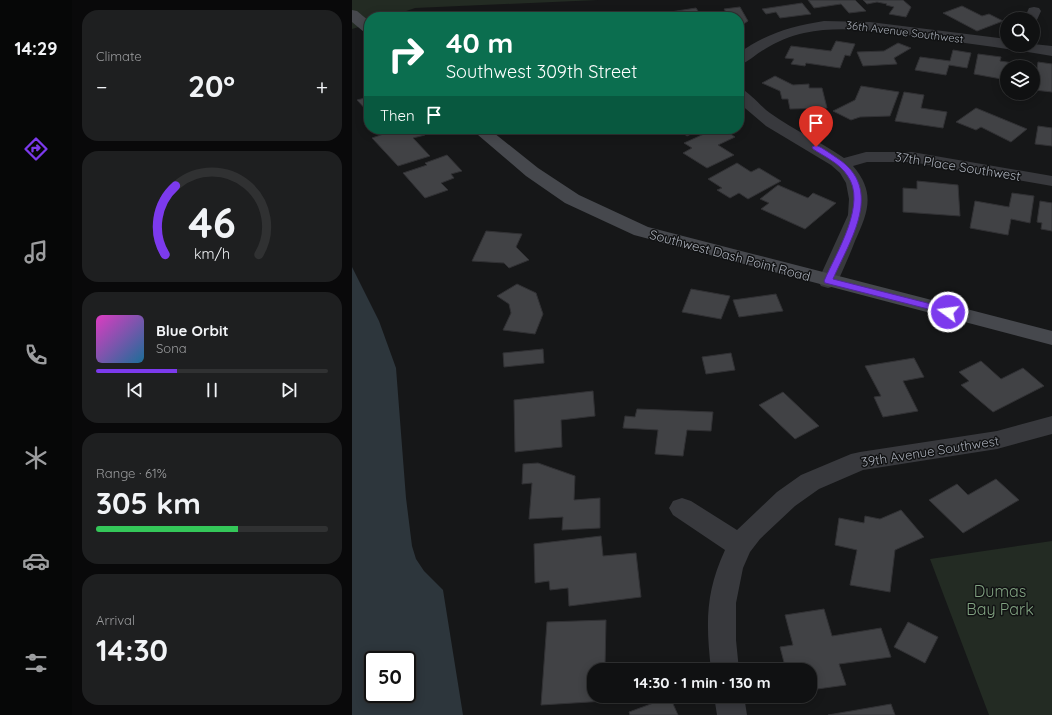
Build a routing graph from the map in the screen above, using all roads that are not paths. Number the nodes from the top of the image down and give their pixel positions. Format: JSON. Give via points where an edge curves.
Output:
{"nodes":[{"id":1,"x":352,"y":14,"type":"edge"},
{"id":2,"x":364,"y":25,"type":"edge"},
{"id":3,"x":1000,"y":43,"type":"edge"},
{"id":4,"x":1040,"y":48,"type":"edge"},
{"id":5,"x":1052,"y":51,"type":"edge"},
{"id":6,"x":744,"y":56,"type":"edge"},
{"id":7,"x":744,"y":98,"type":"edge"},
{"id":8,"x":485,"y":134,"type":"edge"},
{"id":9,"x":841,"y":164,"type":"junction"},
{"id":10,"x":1052,"y":181,"type":"edge"},
{"id":11,"x":828,"y":281,"type":"junction"},
{"id":12,"x":1052,"y":338,"type":"edge"},
{"id":13,"x":1052,"y":425,"type":"edge"},
{"id":14,"x":682,"y":508,"type":"dead end"},
{"id":15,"x":740,"y":546,"type":"junction"},
{"id":16,"x":724,"y":663,"type":"edge"},
{"id":17,"x":730,"y":703,"type":"edge"},
{"id":18,"x":732,"y":715,"type":"edge"}],
"edges":[{"from":1,"to":2,"type":"main road"},
{"from":3,"to":6,"type":"street","name":"36th Avenue Southwest","via":[[869,26],[836,25],[802,29],[781,35],[756,46]]},
{"from":4,"to":5,"type":"street"},
{"from":7,"to":9,"type":"street","via":[[754,109]]},
{"from":8,"to":11,"type":"main road","name":"Southwest Dash Point Road","via":[[532,172],[572,199],[612,219],[641,231]]},
{"from":9,"to":10,"type":"street","name":"37th Place Southwest","via":[[866,157],[912,157]]},
{"from":9,"to":11,"type":"street","via":[[856,185],[859,207]]},
{"from":11,"to":12,"type":"main road","name":"Southwest Dash Point Road"},
{"from":13,"to":15,"type":"street","name":"39th Avenue Southwest","via":[[1019,436],[860,461],[839,469],[810,482],[786,498],[750,532]]},
{"from":14,"to":15,"type":"street"},
{"from":15,"to":16,"type":"street","name":"39th Avenue Southwest","via":[[730,568],[722,602]]},
{"from":17,"to":18,"type":"street"}]}
